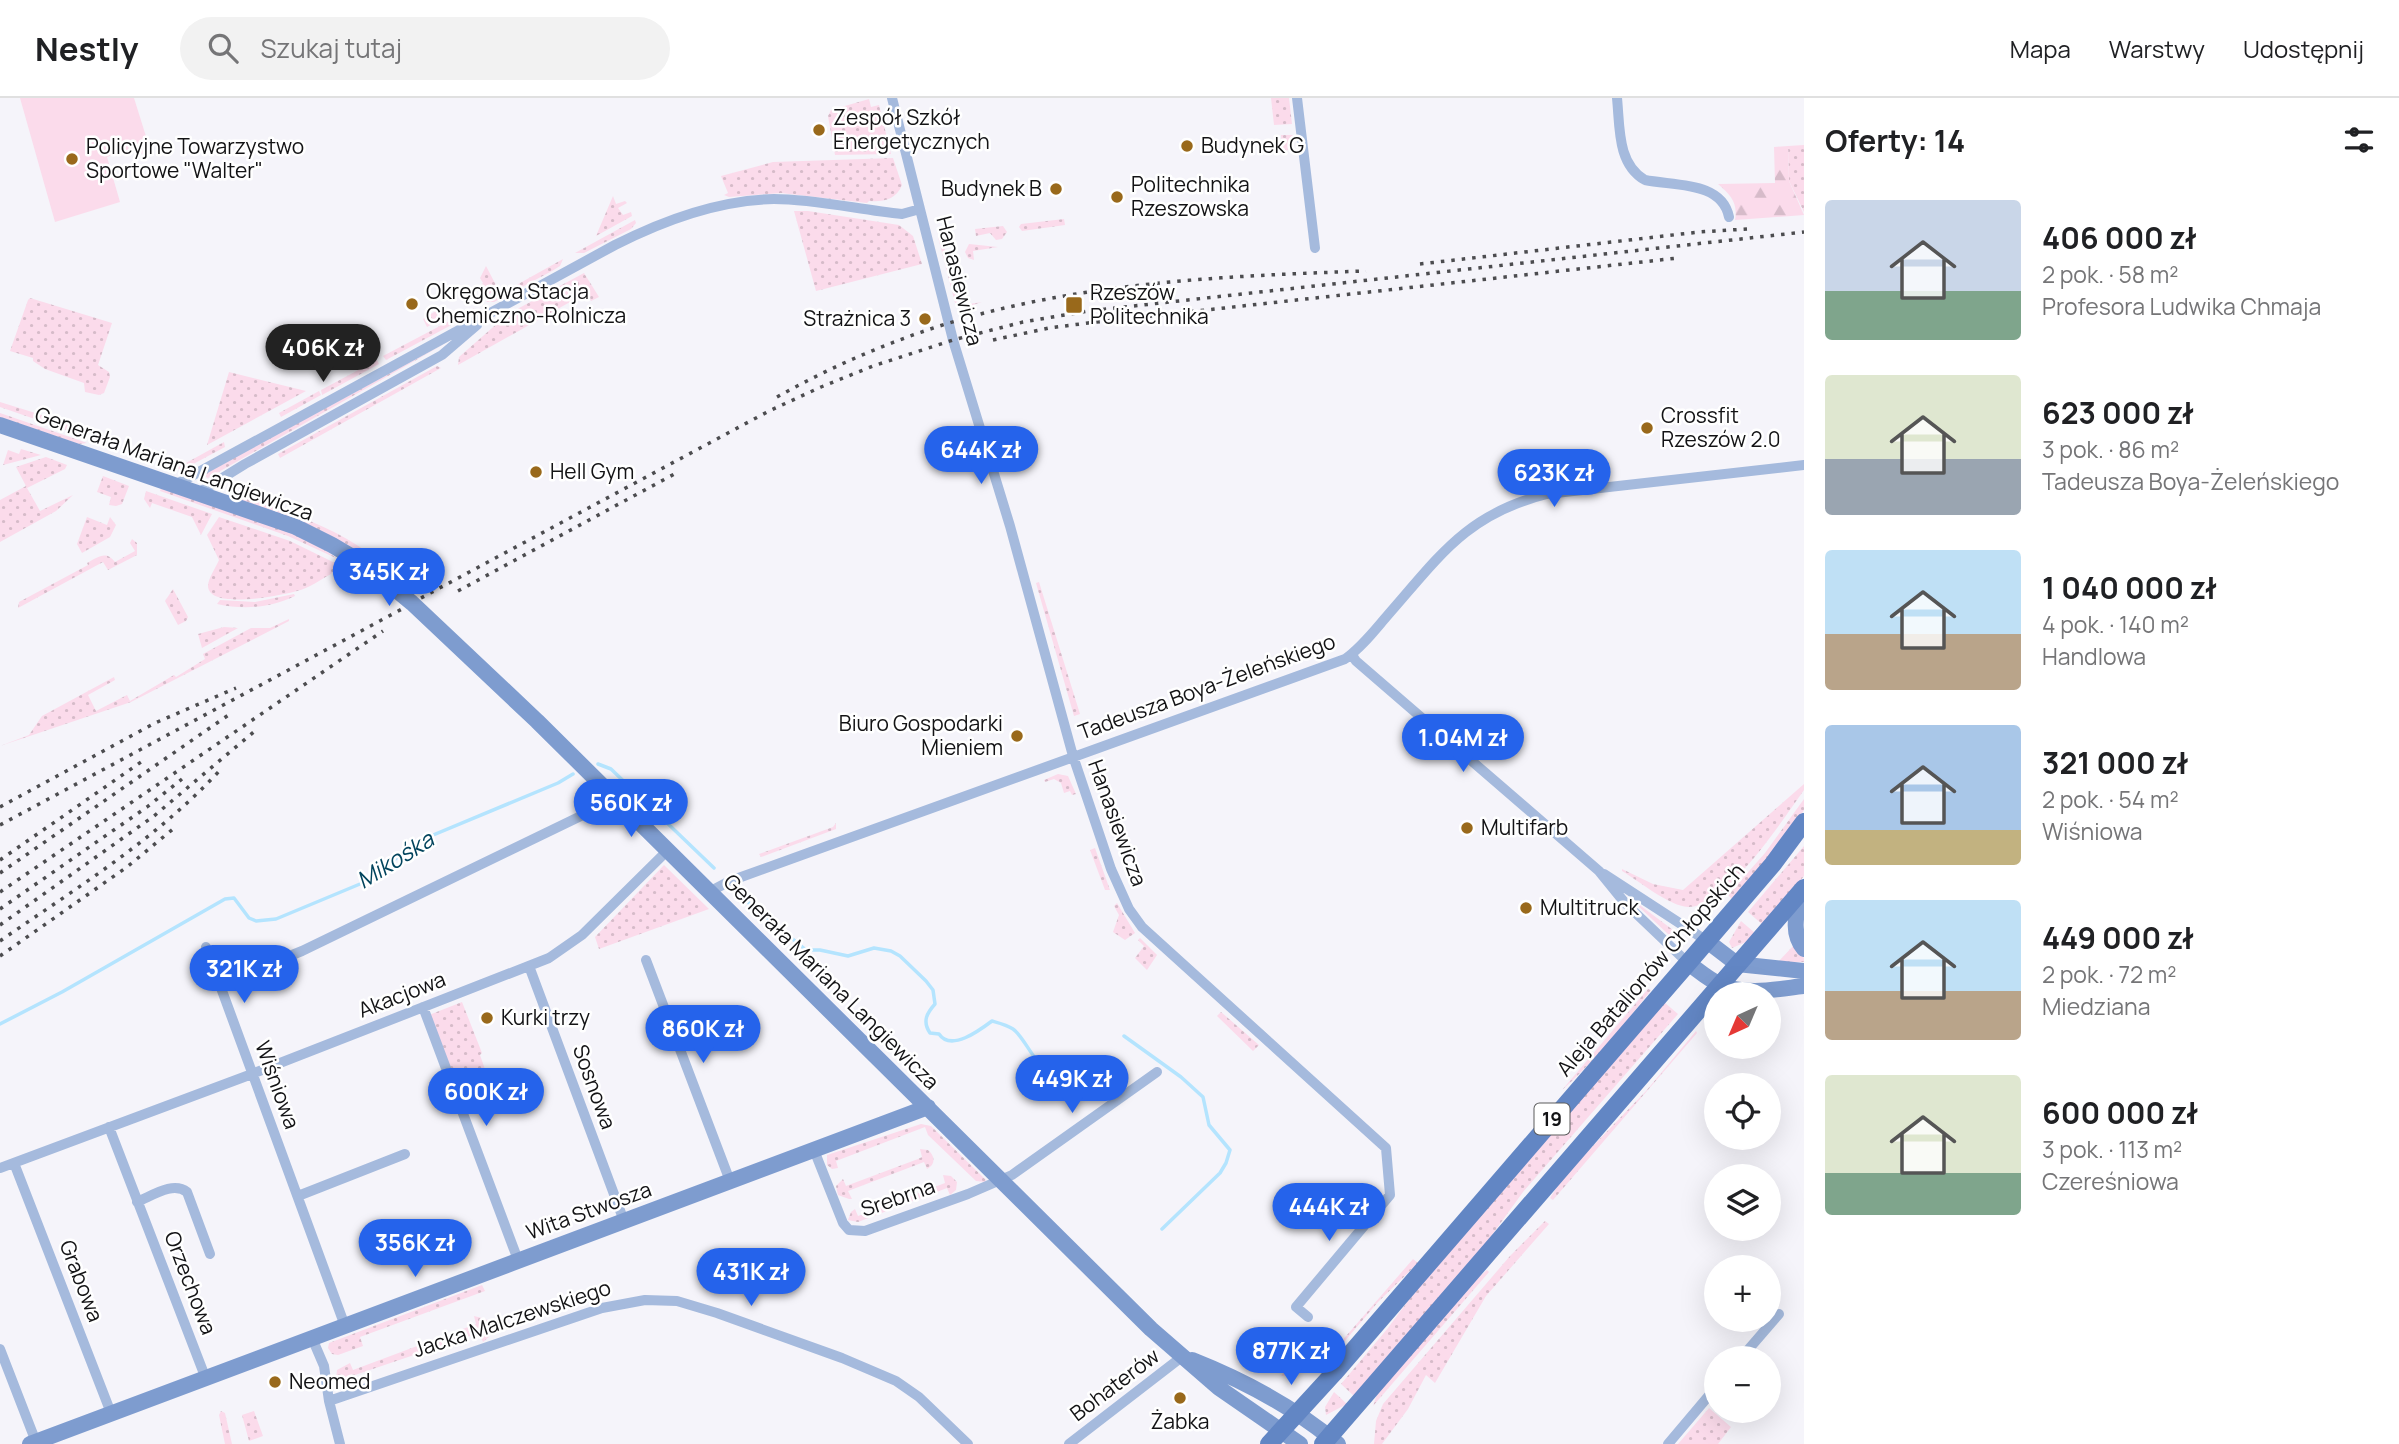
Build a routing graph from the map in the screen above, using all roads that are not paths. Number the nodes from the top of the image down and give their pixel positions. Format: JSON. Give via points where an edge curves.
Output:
{"nodes":[{"id":1,"x":892,"y":98,"type":"edge"},
{"id":2,"x":1297,"y":98,"type":"edge"},
{"id":3,"x":1617,"y":98,"type":"edge"},
{"id":4,"x":920,"y":209,"type":"junction"},
{"id":5,"x":1729,"y":217,"type":"dead end"},
{"id":6,"x":1315,"y":248,"type":"dead end"},
{"id":7,"x":488,"y":315,"type":"junction"},
{"id":8,"x":0,"y":425,"type":"edge"},
{"id":9,"x":1804,"y":465,"type":"edge"},
{"id":10,"x":175,"y":485,"type":"junction"},
{"id":11,"x":198,"y":493,"type":"junction"},
{"id":12,"x":1352,"y":654,"type":"junction"},
{"id":13,"x":1073,"y":756,"type":"junction"},
{"id":14,"x":616,"y":799,"type":"junction"},
{"id":15,"x":1804,"y":822,"type":"edge"},
{"id":16,"x":668,"y":850,"type":"junction"},
{"id":17,"x":1598,"y":871,"type":"junction"},
{"id":18,"x":1802,"y":890,"type":"edge"},
{"id":19,"x":709,"y":892,"type":"junction"},
{"id":20,"x":1707,"y":941,"type":"junction"},
{"id":21,"x":206,"y":947,"type":"dead end"},
{"id":22,"x":1804,"y":949,"type":"edge"},
{"id":23,"x":646,"y":960,"type":"dead end"},
{"id":24,"x":1688,"y":963,"type":"junction"},
{"id":25,"x":1737,"y":964,"type":"junction"},
{"id":26,"x":529,"y":966,"type":"junction"},
{"id":27,"x":1804,"y":971,"type":"edge"},
{"id":28,"x":1716,"y":982,"type":"edge"},
{"id":29,"x":1722,"y":982,"type":"edge"},
{"id":30,"x":220,"y":984,"type":"junction"},
{"id":31,"x":1804,"y":986,"type":"edge"},
{"id":32,"x":1782,"y":988,"type":"edge"},
{"id":33,"x":1704,"y":1004,"type":"edge"},
{"id":34,"x":423,"y":1007,"type":"junction"},
{"id":35,"x":1157,"y":1072,"type":"dead end"},
{"id":36,"x":252,"y":1074,"type":"junction"},
{"id":37,"x":928,"y":1107,"type":"junction"},
{"id":38,"x":108,"y":1128,"type":"junction"},
{"id":39,"x":814,"y":1150,"type":"junction"},
{"id":40,"x":405,"y":1154,"type":"dead end"},
{"id":41,"x":14,"y":1163,"type":"junction"},
{"id":42,"x":0,"y":1168,"type":"edge"},
{"id":43,"x":730,"y":1181,"type":"junction"},
{"id":44,"x":1001,"y":1181,"type":"junction"},
{"id":45,"x":298,"y":1196,"type":"junction"},
{"id":46,"x":137,"y":1202,"type":"junction"},
{"id":47,"x":624,"y":1221,"type":"junction"},
{"id":48,"x":210,"y":1254,"type":"dead end"},
{"id":49,"x":519,"y":1260,"type":"junction"},
{"id":50,"x":1308,"y":1317,"type":"dead end"},
{"id":51,"x":345,"y":1326,"type":"junction"},
{"id":52,"x":1763,"y":1332,"type":"edge"},
{"id":53,"x":312,"y":1338,"type":"junction"},
{"id":54,"x":1751,"y":1346,"type":"edge"},
{"id":55,"x":0,"y":1349,"type":"edge"},
{"id":56,"x":1183,"y":1356,"type":"junction"},
{"id":57,"x":206,"y":1379,"type":"junction"},
{"id":58,"x":329,"y":1401,"type":"junction"},
{"id":59,"x":1704,"y":1401,"type":"edge"},
{"id":60,"x":1298,"y":1412,"type":"junction"},
{"id":61,"x":111,"y":1413,"type":"junction"},
{"id":62,"x":1282,"y":1430,"type":"junction"},
{"id":63,"x":1330,"y":1441,"type":"edge"},
{"id":64,"x":33,"y":1443,"type":"edge"},
{"id":65,"x":340,"y":1444,"type":"edge"},
{"id":66,"x":968,"y":1444,"type":"edge"},
{"id":67,"x":1069,"y":1444,"type":"edge"},
{"id":68,"x":1269,"y":1444,"type":"edge"},
{"id":69,"x":1300,"y":1444,"type":"edge"},
{"id":70,"x":1668,"y":1444,"type":"edge"}],
"edges":[{"from":1,"to":4,"type":"street","name":"Hanasiewicza"},
{"from":2,"to":6,"type":"street"},
{"from":3,"to":5,"type":"street","via":[[1626,160],[1636,175],[1712,192],[1727,207]]},
{"from":4,"to":7,"type":"street","via":[[902,214],[775,199],[676,217]]},
{"from":4,"to":13,"type":"street","name":"Hanasiewicza","via":[[953,340]]},
{"from":7,"to":10,"type":"street"},
{"from":7,"to":11,"type":"street","via":[[442,355]]},
{"from":8,"to":10,"type":"street","name":"Generała Mariana Langiewicza"},
{"from":9,"to":12,"type":"street","name":"Tadeusza Boya-Żeleńskiego","via":[[1547,494],[1509,505],[1455,540]]},
{"from":10,"to":11,"type":"street","name":"Generała Mariana Langiewicza"},
{"from":11,"to":14,"type":"street","name":"Generała Mariana Langiewicza","via":[[296,527],[366,565],[463,649]]},
{"from":12,"to":13,"type":"street","name":"Tadeusza Boya-Żeleńskiego"},
{"from":12,"to":17,"type":"street"},
{"from":13,"to":19,"type":"street","name":"Tadeusza Boya-Żeleńskiego"},
{"from":13,"to":50,"type":"street","name":"Hanasiewicza","via":[[1111,869],[1142,927],[1386,1148],[1390,1195],[1296,1307]]},
{"from":14,"to":16,"type":"street","name":"Generała Mariana Langiewicza"},
{"from":14,"to":30,"type":"street","via":[[302,951]]},
{"from":15,"to":20,"type":"main road","name":"Aleja Batalionów Chłopskich","number":"19"},
{"from":16,"to":19,"type":"street","name":"Generała Mariana Langiewicza"},
{"from":16,"to":26,"type":"street","name":"Akacjowa","via":[[571,945]]},
{"from":17,"to":20,"type":"street"},
{"from":17,"to":24,"type":"street"},
{"from":18,"to":22,"type":"street","via":[[1796,934]]},
{"from":18,"to":25,"type":"main road","number":"19"},
{"from":19,"to":37,"type":"street","name":"Generała Mariana Langiewicza"},
{"from":20,"to":24,"type":"main road","name":"Aleja Batalionów Chłopskich","number":"19"},
{"from":20,"to":25,"type":"street"},
{"from":21,"to":30,"type":"street","name":"Wiśniowa"},
{"from":23,"to":43,"type":"street"},
{"from":24,"to":28,"type":"street"},
{"from":24,"to":60,"type":"main road","name":"Aleja Batalionów Chłopskich","number":"19"},
{"from":25,"to":27,"type":"street"},
{"from":25,"to":29,"type":"main road","number":"19"},
{"from":26,"to":34,"type":"street","name":"Akacjowa"},
{"from":26,"to":47,"type":"street","name":"Sosnowa"},
{"from":30,"to":36,"type":"street","name":"Wiśniowa"},
{"from":31,"to":32,"type":"street"},
{"from":33,"to":63,"type":"main road","number":"19"},
{"from":34,"to":36,"type":"street","name":"Akacjowa"},
{"from":34,"to":49,"type":"street"},
{"from":35,"to":44,"type":"street"},
{"from":36,"to":38,"type":"street","name":"Akacjowa"},
{"from":36,"to":45,"type":"street","name":"Wiśniowa"},
{"from":37,"to":39,"type":"street","name":"Wita Stwosza"},
{"from":37,"to":44,"type":"street","name":"Generała Mariana Langiewicza"},
{"from":38,"to":41,"type":"street","name":"Akacjowa"},
{"from":38,"to":46,"type":"street","name":"Orzechowa"},
{"from":39,"to":43,"type":"street","name":"Wita Stwosza"},
{"from":39,"to":44,"type":"street","name":"Srebrna","via":[[843,1223],[857,1232]]},
{"from":40,"to":45,"type":"street"},
{"from":41,"to":42,"type":"street","name":"Akacjowa"},
{"from":41,"to":61,"type":"street","name":"Grabowa"},
{"from":43,"to":47,"type":"street","name":"Wita Stwosza"},
{"from":44,"to":56,"type":"street","name":"Generała Mariana Langiewicza"},
{"from":45,"to":51,"type":"street","name":"Wiśniowa"},
{"from":46,"to":48,"type":"street","name":"Orzechowa","via":[[181,1187],[187,1192]]},
{"from":46,"to":57,"type":"street","name":"Orzechowa"},
{"from":47,"to":49,"type":"street","name":"Wita Stwosza"},
{"from":49,"to":51,"type":"street","name":"Wita Stwosza"},
{"from":51,"to":53,"type":"street","name":"Wita Stwosza"},
{"from":52,"to":54,"type":"street"},
{"from":53,"to":57,"type":"street","name":"Wita Stwosza"},
{"from":53,"to":58,"type":"street","via":[[324,1366]]},
{"from":55,"to":64,"type":"street"},
{"from":56,"to":60,"type":"street","name":"Generała Mariana Langiewicza"},
{"from":56,"to":62,"type":"street","name":"Generała Mariana Langiewicza","via":[[1219,1388]]},
{"from":56,"to":67,"type":"street","name":"Bohaterów"},
{"from":57,"to":61,"type":"street","name":"Wita Stwosza"},
{"from":58,"to":65,"type":"street"},
{"from":58,"to":66,"type":"street","name":"Jacka Malczewskiego","via":[[618,1304],[677,1301],[897,1381]]},
{"from":59,"to":70,"type":"street"},
{"from":60,"to":62,"type":"main road","name":"Aleja Batalionów Chłopskich","number":"19"},
{"from":60,"to":63,"type":"street","name":"Generała Mariana Langiewicza"},
{"from":61,"to":64,"type":"street","name":"Wita Stwosza"},
{"from":62,"to":68,"type":"main road","number":"19"},
{"from":62,"to":69,"type":"street","name":"Generała Mariana Langiewicza"}]}
